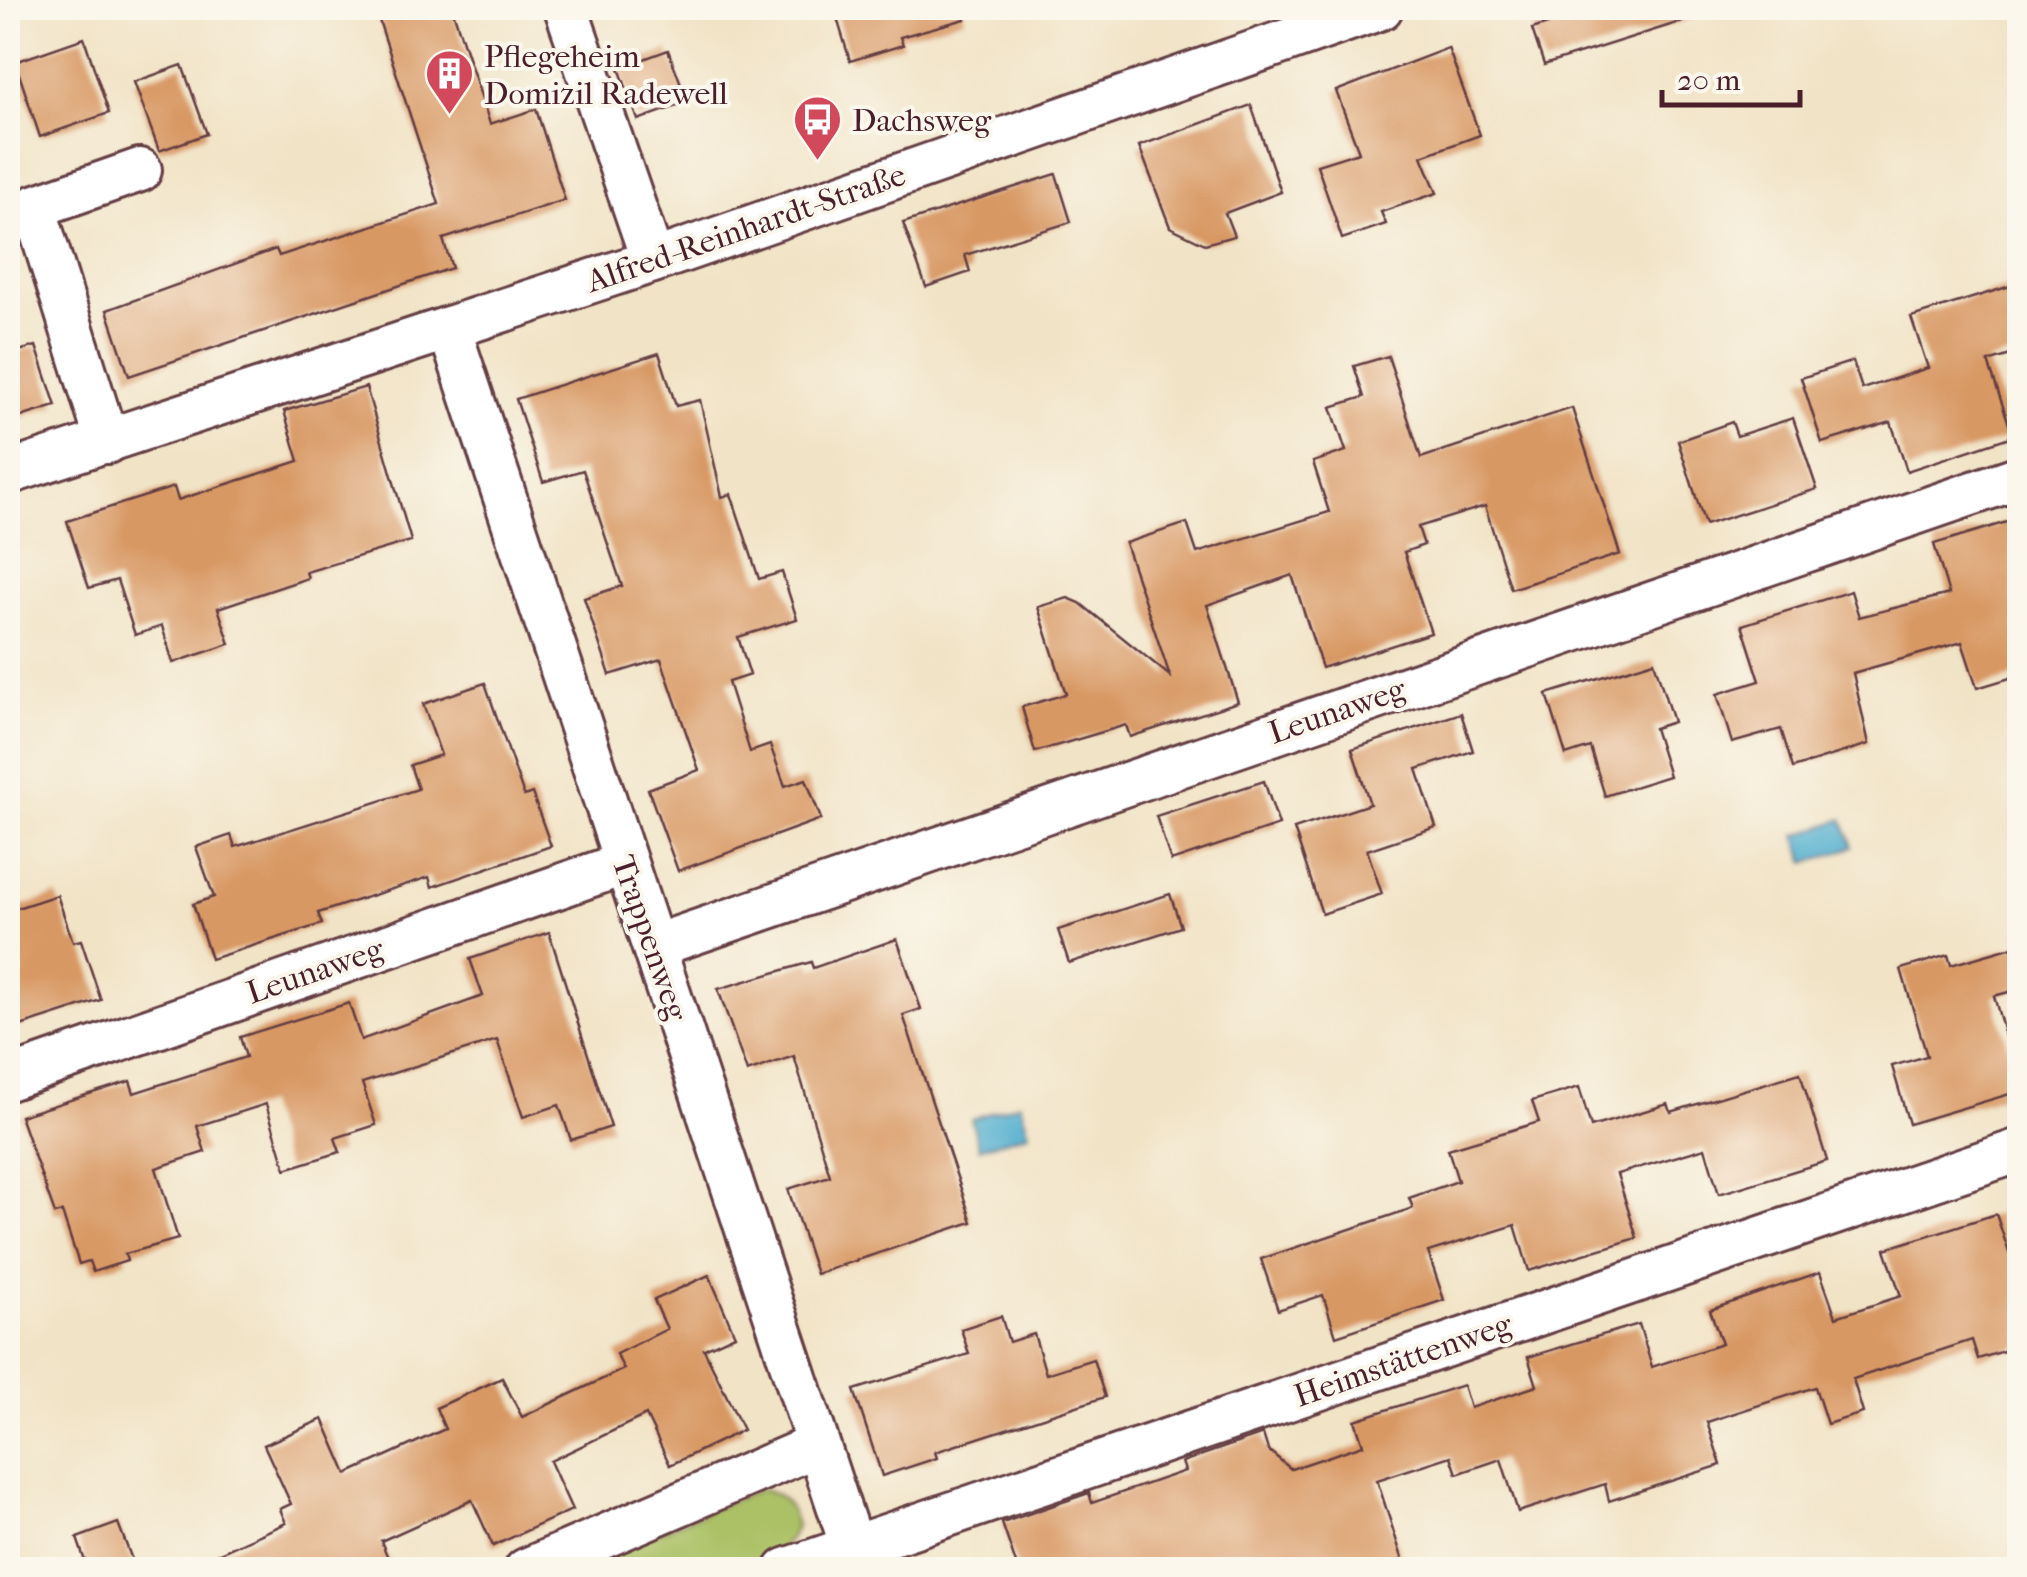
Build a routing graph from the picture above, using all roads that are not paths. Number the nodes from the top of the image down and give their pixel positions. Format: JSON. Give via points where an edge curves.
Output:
{"nodes":[{"id":1,"x":566,"y":8,"type":"edge"},
{"id":2,"x":1381,"y":8,"type":"edge"},
{"id":3,"x":140,"y":170,"type":"dead end"},
{"id":4,"x":653,"y":261,"type":"junction"},
{"id":5,"x":450,"y":328,"type":"junction"},
{"id":6,"x":108,"y":442,"type":"junction"},
{"id":7,"x":8,"y":473,"type":"edge"},
{"id":8,"x":2020,"y":477,"type":"edge"},
{"id":9,"x":623,"y":864,"type":"junction"},
{"id":10,"x":654,"y":946,"type":"junction"},
{"id":11,"x":8,"y":1079,"type":"edge"},
{"id":12,"x":2020,"y":1150,"type":"edge"},
{"id":13,"x":817,"y":1445,"type":"junction"},
{"id":14,"x":852,"y":1547,"type":"junction"},
{"id":15,"x":526,"y":1570,"type":"edge"},
{"id":16,"x":786,"y":1570,"type":"edge"}],
"edges":[{"from":1,"to":4,"type":"street"},
{"from":2,"to":4,"type":"street","name":"Alfred-Reinhardt-Straße"},
{"from":3,"to":6,"type":"street","via":[[34,208]]},
{"from":4,"to":5,"type":"street","name":"Alfred-Reinhardt-Straße"},
{"from":5,"to":6,"type":"street","name":"Alfred-Reinhardt-Straße"},
{"from":5,"to":9,"type":"street","name":"Trappenweg"},
{"from":6,"to":7,"type":"street","name":"Alfred-Reinhardt-Straße"},
{"from":8,"to":10,"type":"street","name":"Leunaweg"},
{"from":9,"to":10,"type":"street","name":"Trappenweg"},
{"from":9,"to":11,"type":"street","name":"Leunaweg"},
{"from":10,"to":13,"type":"street","name":"Trappenweg"},
{"from":12,"to":14,"type":"street","name":"Heimstättenweg"},
{"from":13,"to":14,"type":"street","name":"Trappenweg"},
{"from":13,"to":15,"type":"street"},
{"from":14,"to":16,"type":"street","name":"Heimstättenweg"}]}
